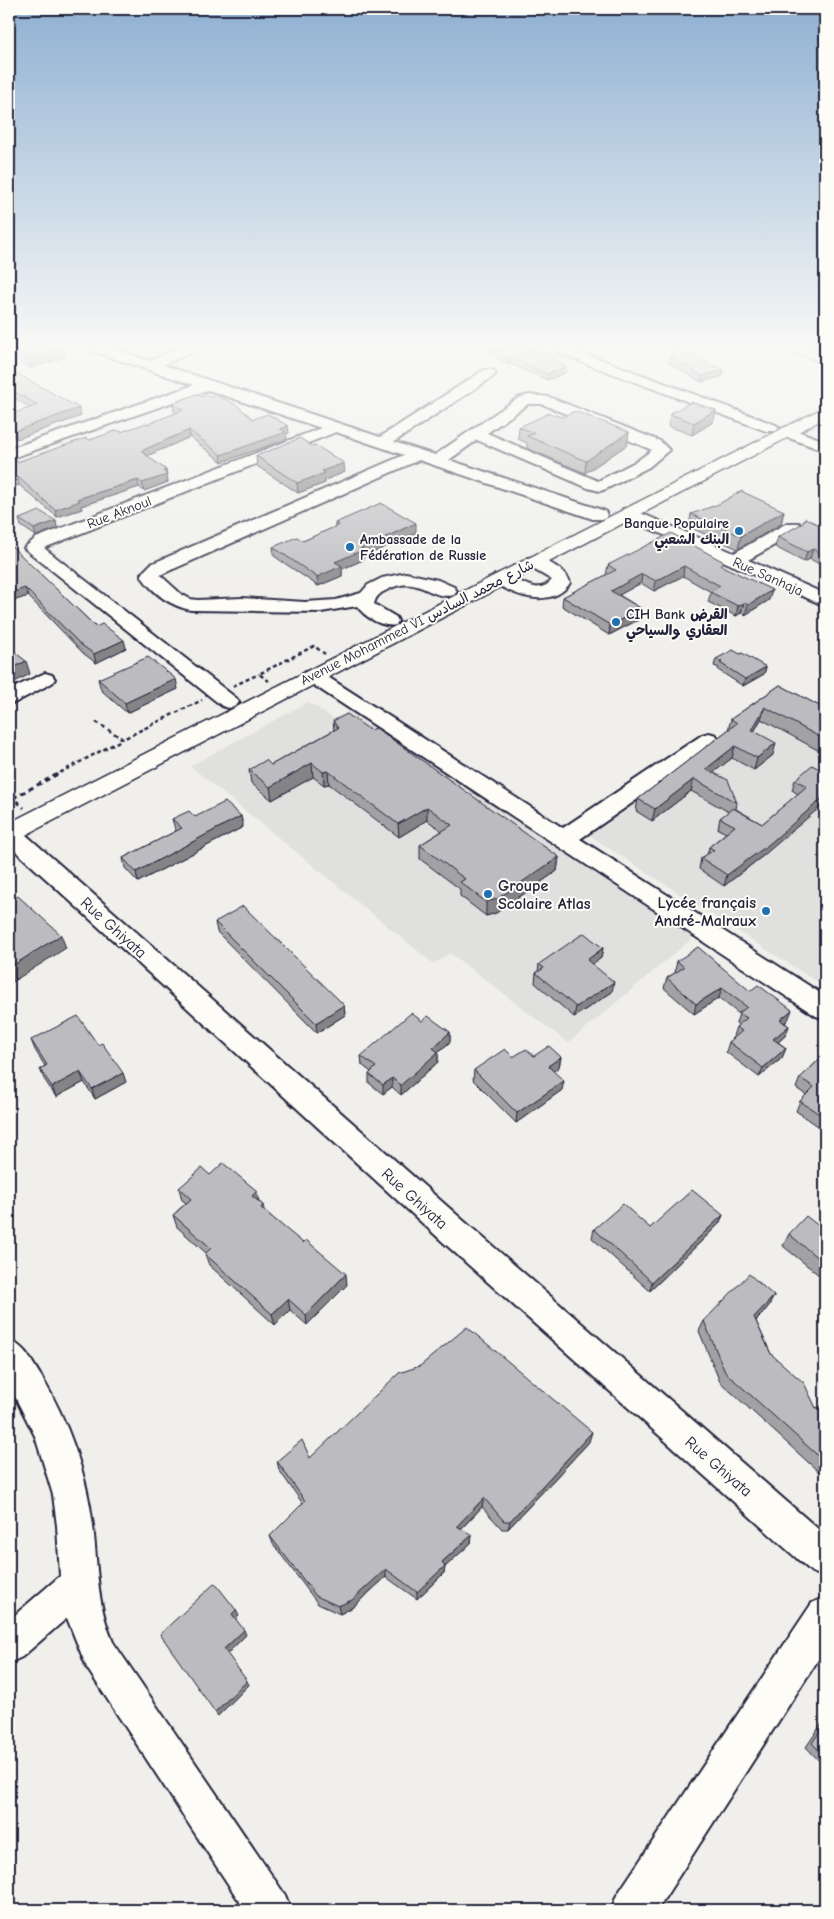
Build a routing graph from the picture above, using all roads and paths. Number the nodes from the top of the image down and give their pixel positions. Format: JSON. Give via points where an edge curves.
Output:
{"nodes":[{"id":1,"x":53,"y":439,"type":"edge"},
{"id":2,"x":309,"y":439,"type":"edge"},
{"id":3,"x":368,"y":439,"type":"edge"},
{"id":4,"x":388,"y":439,"type":"edge"},
{"id":5,"x":470,"y":439,"type":"edge"},
{"id":6,"x":487,"y":439,"type":"edge"},
{"id":7,"x":641,"y":439,"type":"edge"},
{"id":8,"x":761,"y":439,"type":"edge"},
{"id":9,"x":764,"y":439,"type":"edge"},
{"id":10,"x":804,"y":439,"type":"edge"},
{"id":11,"x":381,"y":443,"type":"junction"},
{"id":12,"x":825,"y":446,"type":"edge"},
{"id":13,"x":9,"y":454,"type":"edge"},
{"id":14,"x":417,"y":455,"type":"junction"},
{"id":15,"x":437,"y":461,"type":"junction"},
{"id":16,"x":629,"y":514,"type":"junction"},
{"id":17,"x":599,"y":515,"type":"junction"},
{"id":18,"x":793,"y":527,"type":"edge"},
{"id":19,"x":735,"y":560,"type":"junction"},
{"id":20,"x":534,"y":562,"type":"junction"},
{"id":21,"x":501,"y":579,"type":"junction"},
{"id":22,"x":448,"y":592,"type":"junction"},
{"id":23,"x":825,"y":601,"type":"edge"},
{"id":24,"x":368,"y":603,"type":"junction"},
{"id":25,"x":389,"y":621,"type":"junction"},
{"id":26,"x":331,"y":624,"type":"dead end"},
{"id":27,"x":325,"y":654,"type":"junction"},
{"id":28,"x":313,"y":676,"type":"junction"},
{"id":29,"x":265,"y":678,"type":"junction"},
{"id":30,"x":45,"y":679,"type":"dead end"},
{"id":31,"x":223,"y":697,"type":"junction"},
{"id":32,"x":9,"y":698,"type":"edge"},
{"id":33,"x":96,"y":722,"type":"dead end"},
{"id":34,"x":123,"y":740,"type":"junction"},
{"id":35,"x":710,"y":740,"type":"dead end"},
{"id":36,"x":14,"y":805,"type":"edge"},
{"id":37,"x":9,"y":832,"type":"edge"},
{"id":38,"x":563,"y":838,"type":"junction"},
{"id":39,"x":825,"y":1009,"type":"edge"},
{"id":40,"x":9,"y":1356,"type":"edge"},
{"id":41,"x":825,"y":1559,"type":"edge"},
{"id":42,"x":79,"y":1584,"type":"junction"},
{"id":43,"x":825,"y":1616,"type":"edge"},
{"id":44,"x":9,"y":1644,"type":"edge"},
{"id":45,"x":270,"y":1910,"type":"edge"},
{"id":46,"x":632,"y":1910,"type":"edge"}],
"edges":[{"from":1,"to":13,"type":"street"},
{"from":2,"to":31,"type":"street","name":"Rue Aknoul","via":[[33,548]]},
{"from":3,"to":11,"type":"street"},
{"from":4,"to":11,"type":"street"},
{"from":5,"to":15,"type":"street"},
{"from":6,"to":7,"type":"street","via":[[600,486],[661,450]]},
{"from":8,"to":17,"type":"main road","name":"Avenue Mohammed VI شارع محمد السادس"},
{"from":9,"to":16,"type":"main road","name":"Avenue Mohammed VI شارع محمد السادس"},
{"from":10,"to":12,"type":"street"},
{"from":11,"to":14,"type":"street"},
{"from":14,"to":15,"type":"street"},
{"from":14,"to":24,"type":"street","via":[[157,568],[151,574],[176,599],[190,604],[306,608]]},
{"from":15,"to":17,"type":"street"},
{"from":16,"to":19,"type":"street","name":"Rue Sanhaja"},
{"from":16,"to":20,"type":"main road","name":"Avenue Mohammed VI شارع محمد السادس"},
{"from":17,"to":22,"type":"main road","name":"Avenue Mohammed VI شارع محمد السادس"},
{"from":18,"to":19,"type":"street"},
{"from":19,"to":23,"type":"street","name":"Rue Sanhaja"},
{"from":20,"to":21,"type":"main road","name":"Avenue Mohammed VI شارع محمد السادس"},
{"from":20,"to":21,"type":"street","via":[[560,578],[560,585],[534,595]]},
{"from":21,"to":28,"type":"main road","name":"Avenue Mohammed VI شارع محمد السادس"},
{"from":22,"to":24,"type":"street","via":[[414,578],[403,578],[382,584]]},
{"from":22,"to":25,"type":"main road","name":"Avenue Mohammed VI شارع محمد السادس"},
{"from":24,"to":25,"type":"street"},
{"from":24,"to":26,"type":"street"},
{"from":25,"to":27,"type":"main road","name":"Avenue Mohammed VI شارع محمد السادس"},
{"from":27,"to":29,"type":"main road","name":"Avenue Mohammed VI شارع محمد السادس"},
{"from":27,"to":29,"type":"path","via":[[314,646]]},
{"from":28,"to":37,"type":"main road","name":"Avenue Mohammed VI شارع محمد السادس"},
{"from":28,"to":38,"type":"street"},
{"from":29,"to":31,"type":"main road","name":"Avenue Mohammed VI شارع محمد السادس"},
{"from":29,"to":31,"type":"path"},
{"from":30,"to":32,"type":"street"},
{"from":31,"to":34,"type":"path"},
{"from":31,"to":36,"type":"main road","name":"Avenue Mohammed VI شارع محمد السادس"},
{"from":33,"to":34,"type":"path"},
{"from":34,"to":36,"type":"path"},
{"from":35,"to":38,"type":"street"},
{"from":37,"to":41,"type":"street","name":"Rue Ghiyata","via":[[454,1232]]},
{"from":38,"to":39,"type":"street"},
{"from":40,"to":42,"type":"street","via":[[46,1416],[68,1480]]},
{"from":42,"to":44,"type":"street"},
{"from":42,"to":45,"type":"street","via":[[89,1631],[100,1655]]},
{"from":43,"to":46,"type":"street"}]}
